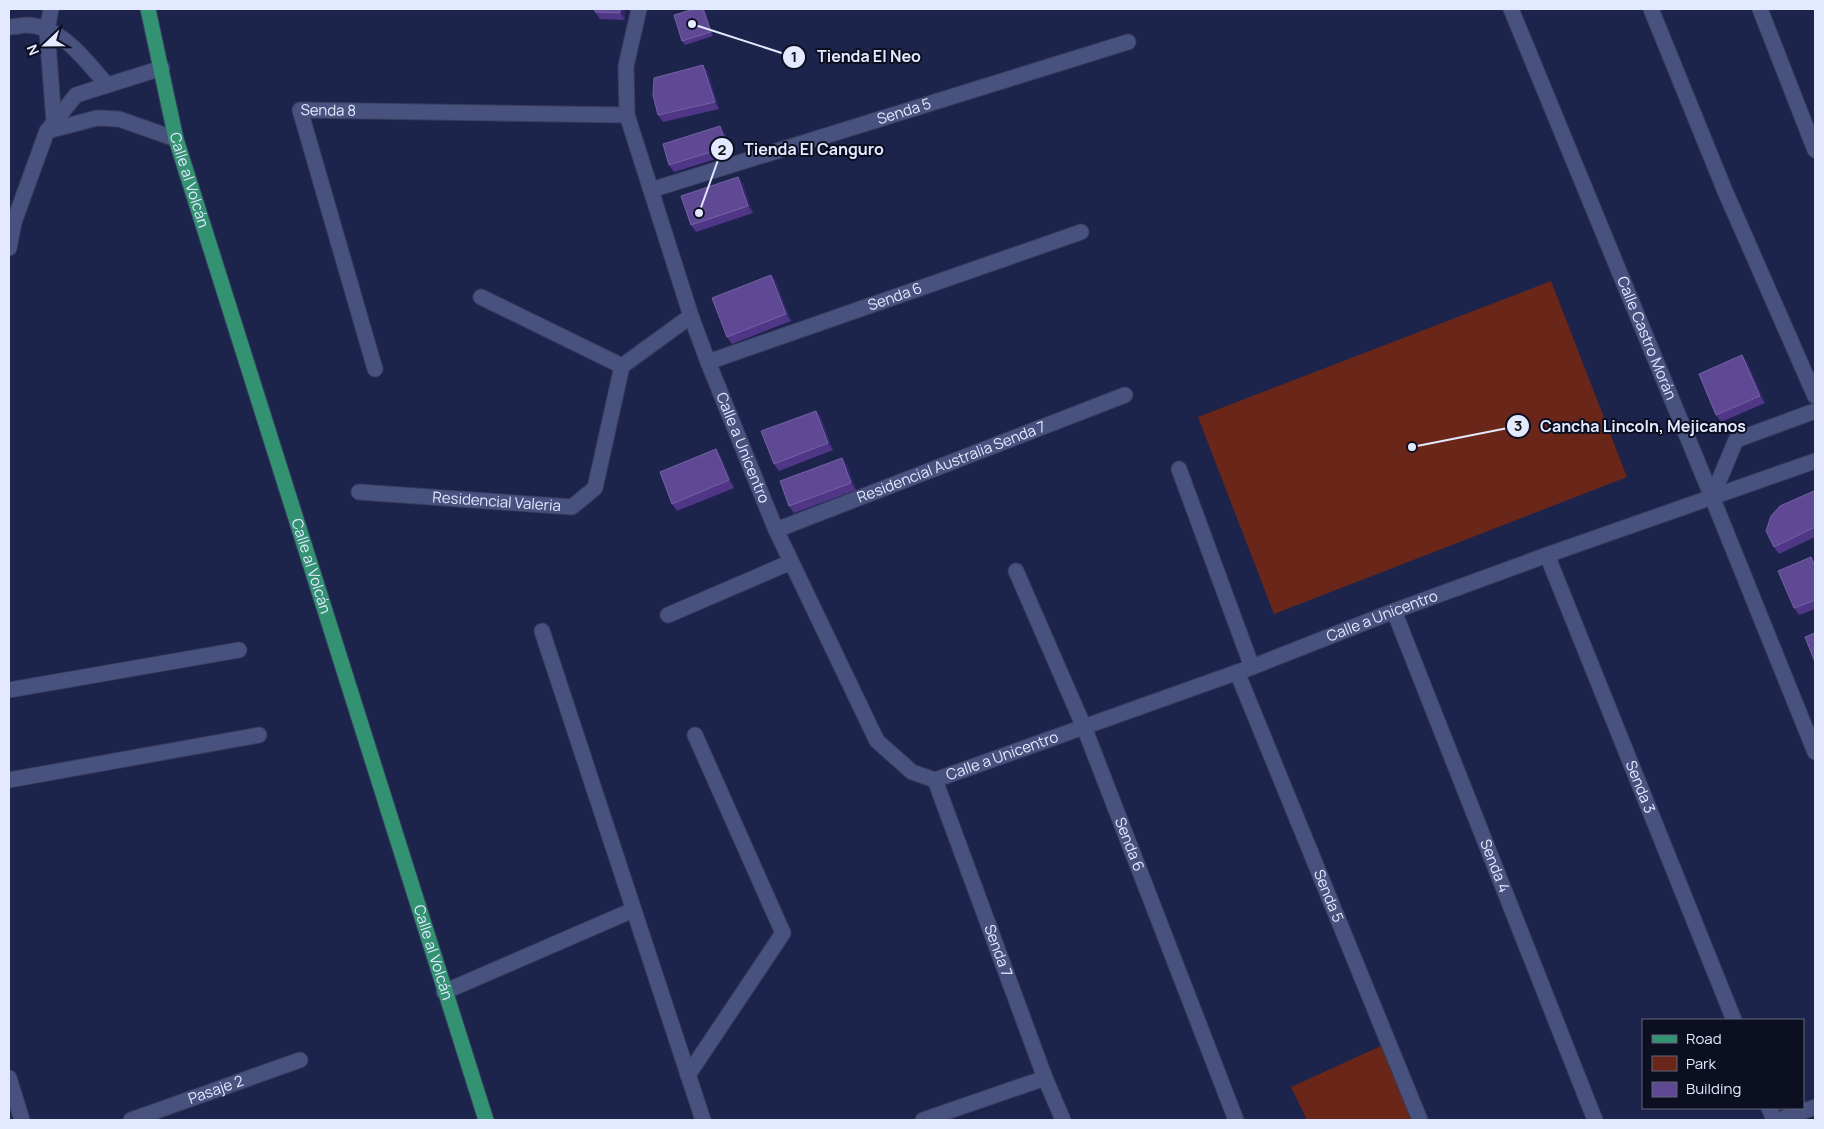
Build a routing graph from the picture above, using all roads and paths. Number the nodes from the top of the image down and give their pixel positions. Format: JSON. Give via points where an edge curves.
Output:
{"nodes":[{"id":1,"x":51,"y":9,"type":"edge"},
{"id":2,"x":148,"y":9,"type":"edge"},
{"id":3,"x":640,"y":9,"type":"edge"},
{"id":4,"x":1511,"y":9,"type":"edge"},
{"id":5,"x":1651,"y":9,"type":"edge"},
{"id":6,"x":1760,"y":9,"type":"edge"},
{"id":7,"x":9,"y":27,"type":"edge"},
{"id":8,"x":47,"y":30,"type":"junction"},
{"id":9,"x":1128,"y":42,"type":"dead end"},
{"id":10,"x":162,"y":68,"type":"junction"},
{"id":11,"x":107,"y":85,"type":"junction"},
{"id":12,"x":627,"y":115,"type":"junction"},
{"id":13,"x":51,"y":126,"type":"junction"},
{"id":14,"x":176,"y":139,"type":"junction"},
{"id":15,"x":1815,"y":150,"type":"edge"},
{"id":16,"x":650,"y":190,"type":"junction"},
{"id":17,"x":11,"y":222,"type":"edge"},
{"id":18,"x":1081,"y":232,"type":"dead end"},
{"id":19,"x":9,"y":248,"type":"edge"},
{"id":20,"x":481,"y":297,"type":"dead end"},
{"id":21,"x":691,"y":316,"type":"junction"},
{"id":22,"x":708,"y":362,"type":"junction"},
{"id":23,"x":622,"y":366,"type":"junction"},
{"id":24,"x":375,"y":369,"type":"dead end"},
{"id":25,"x":1125,"y":395,"type":"dead end"},
{"id":26,"x":1815,"y":396,"type":"edge"},
{"id":27,"x":1815,"y":410,"type":"edge"},
{"id":28,"x":1815,"y":461,"type":"edge"},
{"id":29,"x":1179,"y":469,"type":"dead end"},
{"id":30,"x":359,"y":492,"type":"dead end"},
{"id":31,"x":1712,"y":497,"type":"junction"},
{"id":32,"x":776,"y":530,"type":"junction"},
{"id":33,"x":1547,"y":555,"type":"junction"},
{"id":34,"x":791,"y":562,"type":"junction"},
{"id":35,"x":1016,"y":571,"type":"dead end"},
{"id":36,"x":1394,"y":611,"type":"junction"},
{"id":37,"x":668,"y":614,"type":"dead end"},
{"id":38,"x":542,"y":631,"type":"dead end"},
{"id":39,"x":240,"y":650,"type":"dead end"},
{"id":40,"x":1252,"y":667,"type":"junction"},
{"id":41,"x":1237,"y":672,"type":"junction"},
{"id":42,"x":9,"y":690,"type":"edge"},
{"id":43,"x":1084,"y":727,"type":"junction"},
{"id":44,"x":259,"y":735,"type":"dead end"},
{"id":45,"x":695,"y":735,"type":"dead end"},
{"id":46,"x":1815,"y":752,"type":"edge"},
{"id":47,"x":9,"y":780,"type":"edge"},
{"id":48,"x":934,"y":780,"type":"junction"},
{"id":49,"x":634,"y":910,"type":"junction"},
{"id":50,"x":444,"y":992,"type":"junction"},
{"id":51,"x":1734,"y":1019,"type":"edge"},
{"id":52,"x":300,"y":1060,"type":"dead end"},
{"id":53,"x":688,"y":1075,"type":"junction"},
{"id":54,"x":9,"y":1078,"type":"edge"},
{"id":55,"x":1045,"y":1078,"type":"junction"},
{"id":56,"x":1815,"y":1107,"type":"edge"},
{"id":57,"x":22,"y":1120,"type":"edge"},
{"id":58,"x":132,"y":1120,"type":"edge"},
{"id":59,"x":486,"y":1120,"type":"edge"},
{"id":60,"x":703,"y":1120,"type":"edge"},
{"id":61,"x":923,"y":1120,"type":"edge"},
{"id":62,"x":1064,"y":1120,"type":"edge"},
{"id":63,"x":1236,"y":1120,"type":"edge"},
{"id":64,"x":1420,"y":1120,"type":"edge"},
{"id":65,"x":1595,"y":1120,"type":"edge"},
{"id":66,"x":1779,"y":1120,"type":"edge"}],
"edges":[{"from":1,"to":8,"type":"street"},
{"from":2,"to":10,"type":"main road","name":"Calle al Volcán"},
{"from":3,"to":12,"type":"street","name":"Calle a Unicentro","via":[[626,66]]},
{"from":4,"to":31,"type":"street","name":"Calle Castro Morán"},
{"from":5,"to":26,"type":"street","via":[[1725,191]]},
{"from":6,"to":15,"type":"street"},
{"from":7,"to":8,"type":"street","via":[[28,25]]},
{"from":8,"to":11,"type":"street","via":[[78,50]]},
{"from":8,"to":13,"type":"street"},
{"from":9,"to":16,"type":"street","name":"Senda 5"},
{"from":10,"to":11,"type":"street"},
{"from":10,"to":14,"type":"main road","name":"Calle al Volcán"},
{"from":11,"to":13,"type":"street","via":[[76,95]]},
{"from":12,"to":16,"type":"street","name":"Calle a Unicentro"},
{"from":12,"to":24,"type":"street","name":"Senda 8","via":[[300,110]]},
{"from":13,"to":14,"type":"street","via":[[97,118],[119,119]]},
{"from":13,"to":17,"type":"street"},
{"from":14,"to":50,"type":"main road","name":"Calle al Volcán"},
{"from":16,"to":21,"type":"street","name":"Calle a Unicentro"},
{"from":17,"to":19,"type":"street"},
{"from":18,"to":22,"type":"street","name":"Senda 6"},
{"from":20,"to":23,"type":"street"},
{"from":21,"to":22,"type":"street","name":"Calle a Unicentro"},
{"from":21,"to":23,"type":"street"},
{"from":22,"to":32,"type":"street","name":"Calle a Unicentro"},
{"from":23,"to":30,"type":"street","name":"Residencial Valeria","via":[[596,488],[572,508]]},
{"from":25,"to":32,"type":"street","name":"Residencial Australia Senda 7"},
{"from":27,"to":31,"type":"street","via":[[1736,440]]},
{"from":28,"to":31,"type":"street","name":"Calle a Unicentro"},
{"from":29,"to":40,"type":"street"},
{"from":31,"to":33,"type":"street","name":"Calle a Unicentro"},
{"from":31,"to":46,"type":"street","name":"Calle Castro Morán"},
{"from":32,"to":34,"type":"street","name":"Calle a Unicentro"},
{"from":33,"to":36,"type":"street","name":"Calle a Unicentro"},
{"from":33,"to":51,"type":"street","name":"Senda 3"},
{"from":34,"to":37,"type":"street"},
{"from":34,"to":48,"type":"street","name":"Calle a Unicentro","via":[[877,741],[912,772]]},
{"from":35,"to":43,"type":"street","name":"Senda 6"},
{"from":36,"to":40,"type":"street","name":"Calle a Unicentro"},
{"from":36,"to":65,"type":"street","name":"Senda 4"},
{"from":38,"to":49,"type":"street"},
{"from":39,"to":42,"type":"street"},
{"from":40,"to":41,"type":"street","name":"Calle a Unicentro"},
{"from":41,"to":43,"type":"street","name":"Calle a Unicentro"},
{"from":41,"to":64,"type":"street","name":"Senda 5"},
{"from":43,"to":48,"type":"street","name":"Calle a Unicentro"},
{"from":43,"to":63,"type":"street","name":"Senda 6"},
{"from":44,"to":47,"type":"street"},
{"from":45,"to":53,"type":"street","via":[[783,933]]},
{"from":48,"to":55,"type":"street","name":"Senda 7"},
{"from":49,"to":50,"type":"street"},
{"from":49,"to":53,"type":"street"},
{"from":50,"to":59,"type":"main road","name":"Calle al Volcán"},
{"from":52,"to":58,"type":"street","name":"Pasaje 2"},
{"from":53,"to":60,"type":"street"},
{"from":54,"to":57,"type":"street"},
{"from":55,"to":61,"type":"street"},
{"from":55,"to":62,"type":"street","name":"Senda 7"},
{"from":56,"to":66,"type":"street"}]}
